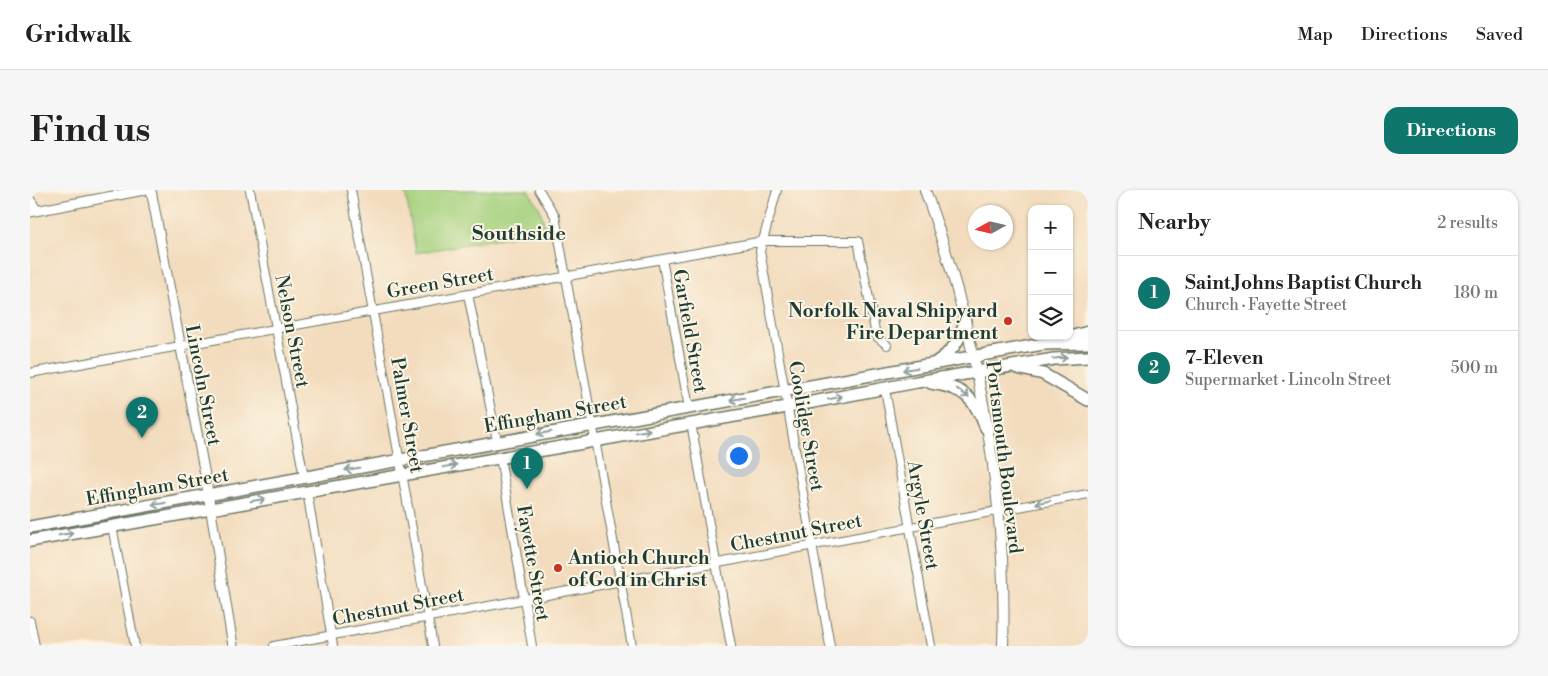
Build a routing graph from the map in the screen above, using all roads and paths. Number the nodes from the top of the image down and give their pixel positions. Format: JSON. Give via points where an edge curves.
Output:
{"nodes":[{"id":1,"x":144,"y":190,"type":"edge"},
{"id":2,"x":151,"y":190,"type":"edge"},
{"id":3,"x":250,"y":190,"type":"edge"},
{"id":4,"x":351,"y":190,"type":"edge"},
{"id":5,"x":539,"y":190,"type":"edge"},
{"id":6,"x":777,"y":190,"type":"edge"},
{"id":7,"x":925,"y":190,"type":"edge"},
{"id":8,"x":30,"y":199,"type":"edge"},
{"id":9,"x":34,"y":211,"type":"edge"},
{"id":10,"x":763,"y":241,"type":"junction"},
{"id":11,"x":662,"y":259,"type":"junction"},
{"id":12,"x":565,"y":276,"type":"junction"},
{"id":13,"x":468,"y":294,"type":"junction"},
{"id":14,"x":373,"y":311,"type":"junction"},
{"id":15,"x":965,"y":321,"type":"junction"},
{"id":16,"x":276,"y":328,"type":"junction"},
{"id":17,"x":1088,"y":332,"type":"edge"},
{"id":18,"x":1088,"y":343,"type":"edge"},
{"id":19,"x":1043,"y":344,"type":"junction"},
{"id":20,"x":887,"y":345,"type":"dead end"},
{"id":21,"x":180,"y":346,"type":"junction"},
{"id":22,"x":975,"y":357,"type":"junction"},
{"id":23,"x":1088,"y":357,"type":"edge"},
{"id":24,"x":931,"y":366,"type":"junction"},
{"id":25,"x":998,"y":368,"type":"junction"},
{"id":26,"x":977,"y":372,"type":"junction"},
{"id":27,"x":30,"y":373,"type":"edge"},
{"id":28,"x":922,"y":381,"type":"junction"},
{"id":29,"x":885,"y":389,"type":"junction"},
{"id":30,"x":784,"y":391,"type":"junction"},
{"id":31,"x":1088,"y":400,"type":"edge"},
{"id":32,"x":787,"y":407,"type":"junction"},
{"id":33,"x":689,"y":408,"type":"junction"},
{"id":34,"x":592,"y":424,"type":"junction"},
{"id":35,"x":691,"y":424,"type":"junction"},
{"id":36,"x":986,"y":428,"type":"junction"},
{"id":37,"x":595,"y":440,"type":"junction"},
{"id":38,"x":497,"y":441,"type":"junction"},
{"id":39,"x":500,"y":457,"type":"junction"},
{"id":40,"x":400,"y":461,"type":"junction"},
{"id":41,"x":402,"y":474,"type":"junction"},
{"id":42,"x":304,"y":477,"type":"junction"},
{"id":43,"x":307,"y":492,"type":"junction"},
{"id":44,"x":1088,"y":494,"type":"edge"},
{"id":45,"x":207,"y":495,"type":"junction"},
{"id":46,"x":210,"y":509,"type":"junction"},
{"id":47,"x":998,"y":511,"type":"junction"},
{"id":48,"x":112,"y":526,"type":"junction"},
{"id":49,"x":30,"y":527,"type":"edge"},
{"id":50,"x":909,"y":527,"type":"junction"},
{"id":51,"x":30,"y":541,"type":"edge"},
{"id":52,"x":812,"y":545,"type":"junction"},
{"id":53,"x":716,"y":563,"type":"junction"},
{"id":54,"x":620,"y":581,"type":"junction"},
{"id":55,"x":524,"y":599,"type":"junction"},
{"id":56,"x":428,"y":617,"type":"junction"},
{"id":57,"x":30,"y":620,"type":"edge"},
{"id":58,"x":331,"y":635,"type":"junction"},
{"id":59,"x":35,"y":646,"type":"edge"},
{"id":60,"x":135,"y":646,"type":"edge"},
{"id":61,"x":233,"y":646,"type":"edge"},
{"id":62,"x":274,"y":646,"type":"edge"},
{"id":63,"x":333,"y":646,"type":"edge"},
{"id":64,"x":433,"y":646,"type":"edge"},
{"id":65,"x":532,"y":646,"type":"edge"},
{"id":66,"x":632,"y":646,"type":"edge"},
{"id":67,"x":731,"y":646,"type":"edge"},
{"id":68,"x":830,"y":646,"type":"edge"},
{"id":69,"x":931,"y":646,"type":"edge"},
{"id":70,"x":1003,"y":646,"type":"edge"}],
"edges":[{"from":1,"to":9,"type":"street"},
{"from":2,"to":21,"type":"street","name":"Lincoln Street"},
{"from":3,"to":16,"type":"street","name":"Nelson Street"},
{"from":4,"to":14,"type":"street","name":"Palmer Street"},
{"from":5,"to":12,"type":"street","via":[[555,216]]},
{"from":6,"to":10,"type":"street","name":"Coolidge Street"},
{"from":7,"to":15,"type":"main road","name":"Portsmouth Boulevard"},
{"from":8,"to":9,"type":"street"},
{"from":10,"to":11,"type":"street","name":"Green Street"},
{"from":10,"to":20,"type":"street","name":"Green Street","via":[[858,241],[876,336]]},
{"from":10,"to":30,"type":"street","name":"Coolidge Street","via":[[760,251]]},
{"from":11,"to":12,"type":"street","name":"Green Street"},
{"from":11,"to":33,"type":"street","name":"Garfield Street"},
{"from":12,"to":13,"type":"street","name":"Green Street"},
{"from":12,"to":34,"type":"street"},
{"from":13,"to":14,"type":"street","name":"Green Street"},
{"from":13,"to":38,"type":"street"},
{"from":14,"to":16,"type":"street","name":"Green Street"},
{"from":14,"to":40,"type":"street","name":"Palmer Street"},
{"from":15,"to":22,"type":"main road","name":"Portsmouth Boulevard"},
{"from":15,"to":24,"type":"main road","via":[[956,346]]},
{"from":16,"to":21,"type":"street","name":"Green Street"},
{"from":16,"to":42,"type":"street","name":"Nelson Street"},
{"from":17,"to":19,"type":"main road"},
{"from":18,"to":19,"type":"main road","name":"Effingham Street"},
{"from":19,"to":22,"type":"main road","name":"Effingham Street"},
{"from":21,"to":27,"type":"street","name":"Green Street"},
{"from":21,"to":45,"type":"street","name":"Lincoln Street"},
{"from":22,"to":24,"type":"main road","name":"Effingham Street"},
{"from":22,"to":26,"type":"main road","name":"Portsmouth Boulevard"},
{"from":25,"to":23,"type":"main road","name":"Effingham Street","one_way":true},
{"from":24,"to":30,"type":"main road","name":"Effingham Street","one_way":true},
{"from":25,"to":26,"type":"main road","name":"Effingham Street"},
{"from":25,"to":31,"type":"main road","via":[[1036,371]]},
{"from":26,"to":28,"type":"main road","name":"Effingham Street"},
{"from":26,"to":36,"type":"main road","name":"Portsmouth Boulevard"},
{"from":28,"to":29,"type":"main road","name":"Effingham Street"},
{"from":28,"to":36,"type":"main road","one_way":true,"via":[[946,385],[962,392],[976,406]]},
{"from":32,"to":29,"type":"main road","name":"Effingham Street","one_way":true},
{"from":29,"to":50,"type":"street","name":"Argyle Street"},
{"from":30,"to":32,"type":"street","name":"Coolidge Street"},
{"from":30,"to":33,"type":"main road","name":"Effingham Street","one_way":true},
{"from":32,"to":35,"type":"main road","name":"Effingham Street"},
{"from":32,"to":52,"type":"street","name":"Coolidge Street"},
{"from":33,"to":34,"type":"main road","name":"Effingham Street"},
{"from":34,"to":37,"type":"street"},
{"from":34,"to":38,"type":"main road","name":"Effingham Street","one_way":true},
{"from":37,"to":35,"type":"main road","name":"Effingham Street","one_way":true},
{"from":35,"to":53,"type":"street"},
{"from":36,"to":47,"type":"main road","name":"Portsmouth Boulevard"},
{"from":37,"to":39,"type":"main road","name":"Effingham Street"},
{"from":37,"to":54,"type":"street"},
{"from":38,"to":40,"type":"main road","name":"Effingham Street"},
{"from":41,"to":39,"type":"main road","name":"Effingham Street","one_way":true},
{"from":39,"to":55,"type":"street","name":"Fayette Street"},
{"from":40,"to":41,"type":"street","name":"Palmer Street"},
{"from":40,"to":42,"type":"main road","name":"Effingham Street","one_way":true},
{"from":41,"to":43,"type":"main road","name":"Effingham Street"},
{"from":41,"to":56,"type":"street","name":"Palmer Street"},
{"from":42,"to":45,"type":"main road","name":"Effingham Street"},
{"from":46,"to":43,"type":"main road","name":"Effingham Street","one_way":true},
{"from":43,"to":58,"type":"street"},
{"from":44,"to":47,"type":"street","name":"Chestnut Street","one_way":true},
{"from":45,"to":46,"type":"street","name":"Lincoln Street"},
{"from":45,"to":49,"type":"main road","name":"Effingham Street","one_way":true},
{"from":46,"to":48,"type":"main road","name":"Effingham Street"},
{"from":46,"to":61,"type":"street","name":"Lincoln Street"},
{"from":47,"to":50,"type":"street","name":"Chestnut Street"},
{"from":47,"to":70,"type":"main road","name":"Portsmouth Boulevard"},
{"from":51,"to":48,"type":"main road","name":"Effingham Street","one_way":true},
{"from":48,"to":60,"type":"street"},
{"from":50,"to":52,"type":"street","name":"Chestnut Street"},
{"from":50,"to":69,"type":"street","name":"Argyle Street"},
{"from":52,"to":53,"type":"street","name":"Chestnut Street"},
{"from":52,"to":68,"type":"street","name":"Coolidge Street"},
{"from":53,"to":54,"type":"street","name":"Chestnut Street"},
{"from":53,"to":67,"type":"street"},
{"from":54,"to":55,"type":"street","name":"Chestnut Street"},
{"from":54,"to":66,"type":"street"},
{"from":55,"to":56,"type":"street","name":"Chestnut Street"},
{"from":55,"to":65,"type":"street","name":"Fayette Street"},
{"from":56,"to":58,"type":"street","name":"Chestnut Street"},
{"from":56,"to":64,"type":"street","name":"Palmer Street"},
{"from":57,"to":59,"type":"street"},
{"from":58,"to":62,"type":"street","name":"Chestnut Street"},
{"from":58,"to":63,"type":"street"}]}
